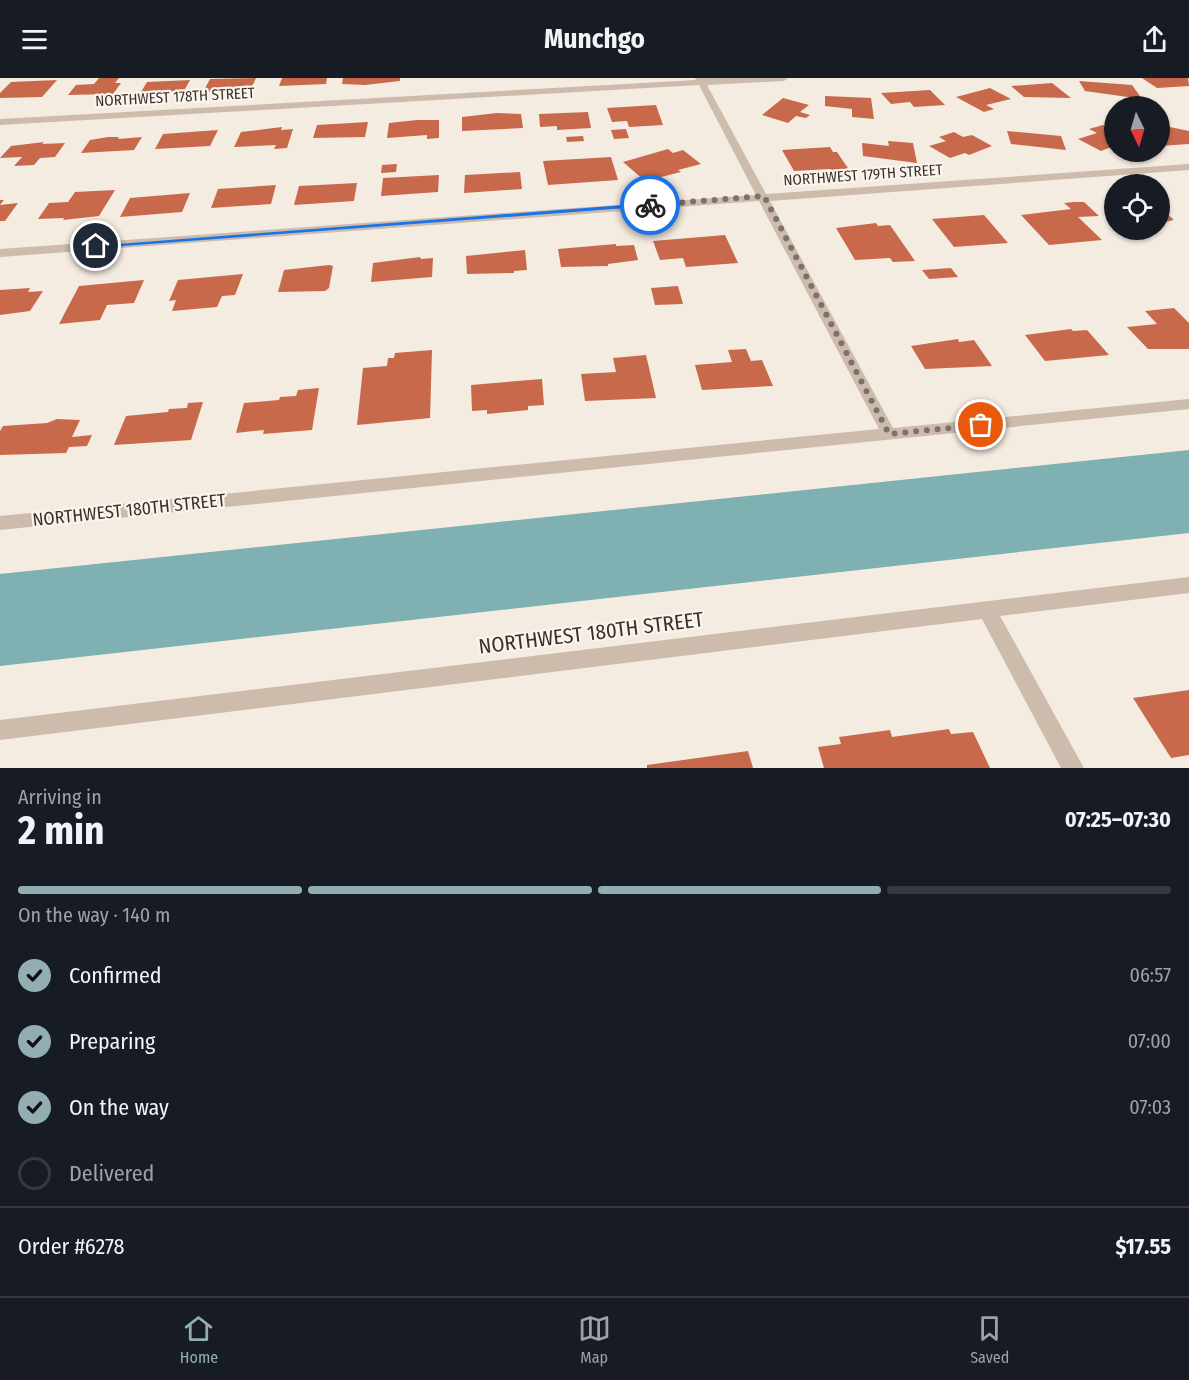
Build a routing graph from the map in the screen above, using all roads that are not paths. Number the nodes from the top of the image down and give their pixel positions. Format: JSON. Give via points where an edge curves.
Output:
{"nodes":[{"id":1,"x":784,"y":78,"type":"edge"},
{"id":2,"x":700,"y":80,"type":"edge"},
{"id":3,"x":0,"y":122,"type":"edge"},
{"id":4,"x":1189,"y":167,"type":"edge"},
{"id":5,"x":764,"y":196,"type":"junction"},
{"id":6,"x":0,"y":253,"type":"edge"},
{"id":7,"x":1189,"y":404,"type":"edge"},
{"id":8,"x":889,"y":434,"type":"junction"},
{"id":9,"x":0,"y":523,"type":"edge"},
{"id":10,"x":1189,"y":585,"type":"edge"},
{"id":11,"x":986,"y":608,"type":"junction"},
{"id":12,"x":0,"y":730,"type":"edge"},
{"id":13,"x":1073,"y":768,"type":"edge"}],
"edges":[{"from":1,"to":2,"type":"street","name":"NORTHWEST 178TH STREET"},
{"from":2,"to":3,"type":"street","name":"NORTHWEST 178TH STREET"},
{"from":2,"to":5,"type":"street"},
{"from":4,"to":5,"type":"street","name":"NORTHWEST 179TH STREET"},
{"from":5,"to":6,"type":"street","name":"NORTHWEST 179TH STREET"},
{"from":5,"to":8,"type":"street"},
{"from":7,"to":8,"type":"street","name":"NORTHWEST 180TH STREET"},
{"from":8,"to":9,"type":"street","name":"NORTHWEST 180TH STREET"},
{"from":10,"to":11,"type":"street","name":"NORTHWEST 180TH STREET"},
{"from":11,"to":12,"type":"street","name":"NORTHWEST 180TH STREET"},
{"from":11,"to":13,"type":"street"}]}
